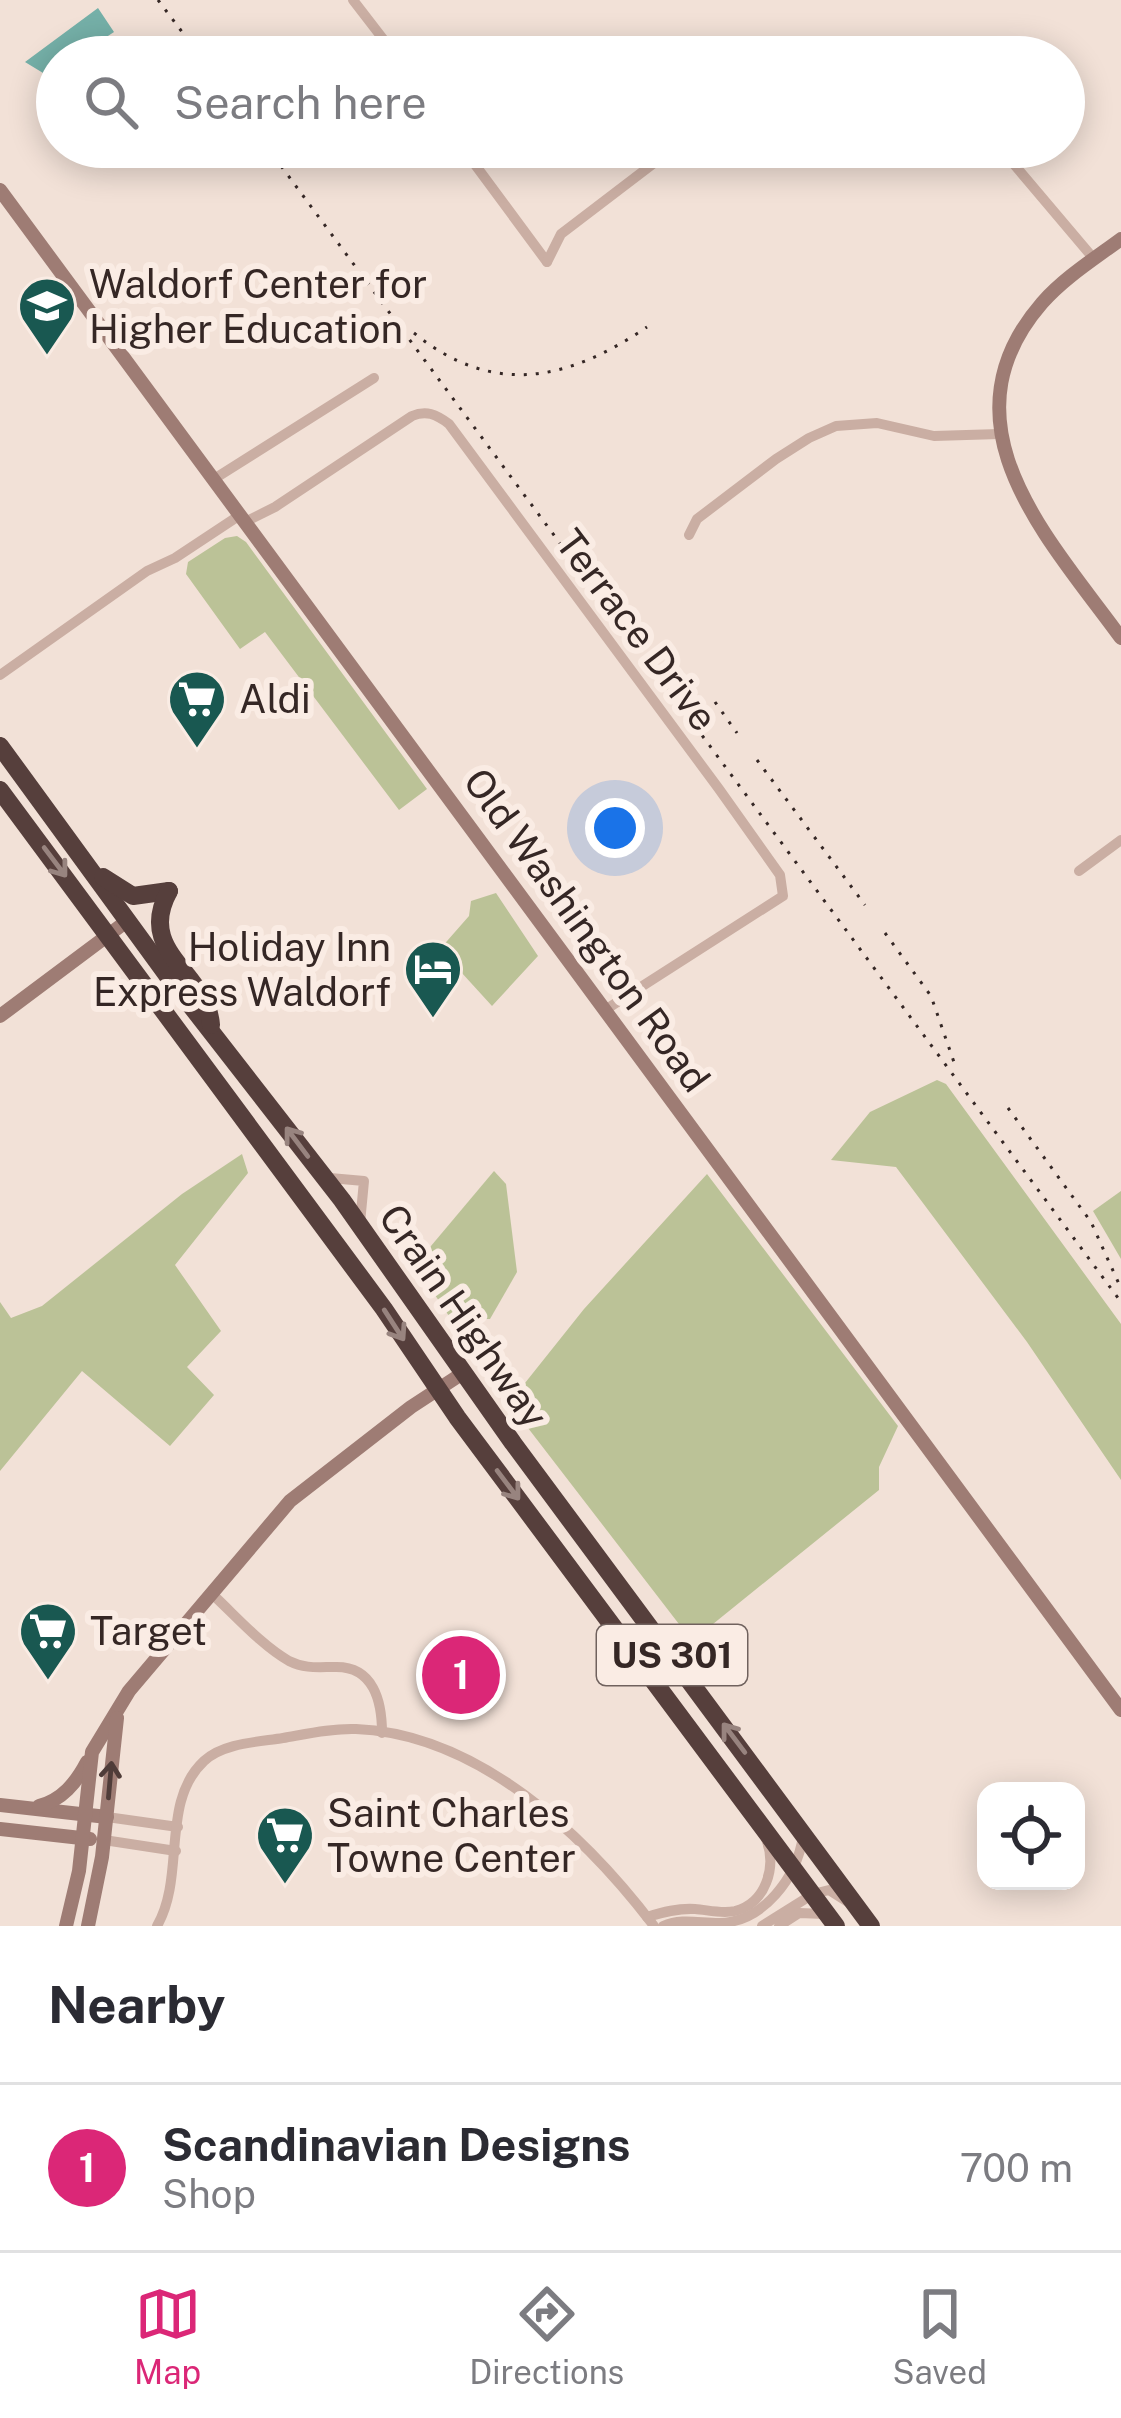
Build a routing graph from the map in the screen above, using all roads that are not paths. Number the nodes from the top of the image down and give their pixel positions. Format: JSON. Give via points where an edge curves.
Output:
{"nodes":[{"id":1,"x":353,"y":0,"type":"edge"},
{"id":2,"x":381,"y":36,"type":"edge"},
{"id":3,"x":478,"y":168,"type":"edge"},
{"id":4,"x":647,"y":168,"type":"edge"},
{"id":5,"x":1016,"y":168,"type":"edge"},
{"id":6,"x":0,"y":190,"type":"edge"},
{"id":7,"x":1121,"y":239,"type":"edge"},
{"id":8,"x":1094,"y":259,"type":"junction"},
{"id":9,"x":374,"y":378,"type":"dead end"},
{"id":10,"x":999,"y":434,"type":"junction"},
{"id":11,"x":214,"y":479,"type":"junction"},
{"id":12,"x":243,"y":519,"type":"junction"},
{"id":13,"x":689,"y":535,"type":"dead end"},
{"id":14,"x":1121,"y":638,"type":"edge"},
{"id":15,"x":0,"y":675,"type":"edge"},
{"id":16,"x":0,"y":746,"type":"edge"},
{"id":17,"x":0,"y":790,"type":"edge"},
{"id":18,"x":1121,"y":840,"type":"edge"},
{"id":19,"x":1078,"y":871,"type":"dead end"},
{"id":20,"x":93,"y":872,"type":"junction"},
{"id":21,"x":127,"y":921,"type":"junction"},
{"id":22,"x":106,"y":937,"type":"junction"},
{"id":23,"x":605,"y":1010,"type":"junction"},
{"id":24,"x":0,"y":1016,"type":"edge"},
{"id":25,"x":211,"y":1030,"type":"junction"},
{"id":26,"x":323,"y":1175,"type":"junction"},
{"id":27,"x":361,"y":1226,"type":"junction"},
{"id":28,"x":463,"y":1373,"type":"junction"},
{"id":29,"x":438,"y":1391,"type":"junction"},
{"id":30,"x":211,"y":1593,"type":"junction"},
{"id":31,"x":1121,"y":1710,"type":"edge"},
{"id":32,"x":116,"y":1717,"type":"junction"},
{"id":33,"x":382,"y":1733,"type":"junction"},
{"id":34,"x":92,"y":1753,"type":"junction"},
{"id":35,"x":0,"y":1805,"type":"edge"},
{"id":36,"x":29,"y":1808,"type":"junction"},
{"id":37,"x":83,"y":1815,"type":"junction"},
{"id":38,"x":107,"y":1817,"type":"junction"},
{"id":39,"x":757,"y":1820,"type":"junction"},
{"id":40,"x":178,"y":1826,"type":"junction"},
{"id":41,"x":0,"y":1829,"type":"edge"},
{"id":42,"x":803,"y":1832,"type":"junction"},
{"id":43,"x":82,"y":1838,"type":"junction"},
{"id":44,"x":104,"y":1840,"type":"junction"},
{"id":45,"x":176,"y":1851,"type":"junction"},
{"id":46,"x":795,"y":1869,"type":"junction"},
{"id":47,"x":813,"y":1894,"type":"junction"},
{"id":48,"x":832,"y":1920,"type":"edge"},
{"id":49,"x":867,"y":1921,"type":"edge"},
{"id":50,"x":655,"y":1923,"type":"edge"},
{"id":51,"x":65,"y":1926,"type":"edge"},
{"id":52,"x":88,"y":1926,"type":"edge"},
{"id":53,"x":157,"y":1926,"type":"edge"},
{"id":54,"x":763,"y":1926,"type":"edge"},
{"id":55,"x":779,"y":1926,"type":"edge"}],
"edges":[{"from":1,"to":2,"type":"street"},
{"from":3,"to":4,"type":"street","via":[[547,262],[561,234]]},
{"from":5,"to":8,"type":"street"},
{"from":6,"to":11,"type":"main road","name":"Old Washington Road"},
{"from":7,"to":8,"type":"main road"},
{"from":8,"to":10,"type":"main road","via":[[1024,329],[1002,385]]},
{"from":9,"to":11,"type":"street"},
{"from":10,"to":13,"type":"street","via":[[836,426],[765,467],[697,519]]},
{"from":10,"to":14,"type":"main road","via":[[1022,499]]},
{"from":11,"to":12,"type":"main road","name":"Old Washington Road"},
{"from":12,"to":15,"type":"street","via":[[147,571]]},
{"from":12,"to":23,"type":"main road","name":"Old Washington Road"},
{"from":12,"to":23,"type":"street","name":"Terrace Drive","via":[[275,507],[412,416],[440,417],[719,789],[781,875],[783,896]]},
{"from":16,"to":20,"type":"highway","name":"Crain Highway","number":"US 301"},
{"from":17,"to":22,"type":"highway","name":"Crain Highway","number":"US 301","one_way":true},
{"from":18,"to":19,"type":"street"},
{"from":20,"to":21,"type":"highway","name":"Crain Highway","number":"US 301"},
{"from":20,"to":25,"type":"highway","via":[[133,896],[169,891],[158,918],[161,937],[210,1008]]},
{"from":21,"to":22,"type":"main road"},
{"from":21,"to":25,"type":"highway","name":"Crain Highway","number":"US 301"},
{"from":22,"to":24,"type":"main road"},
{"from":22,"to":29,"type":"highway","name":"Crain Highway","number":"US 301","one_way":true},
{"from":23,"to":31,"type":"main road","name":"Old Washington Road"},
{"from":26,"to":25,"type":"highway","name":"Crain Highway","number":"US 301","one_way":true},
{"from":26,"to":27,"type":"highway","name":"Crain Highway","number":"US 301"},
{"from":26,"to":27,"type":"street","via":[[364,1181]]},
{"from":27,"to":28,"type":"highway","name":"Crain Highway","number":"US 301"},
{"from":28,"to":29,"type":"main road"},
{"from":42,"to":28,"type":"highway","name":"Crain Highway","number":"US 301","one_way":true},
{"from":29,"to":30,"type":"main road","via":[[290,1502]]},
{"from":29,"to":39,"type":"highway","name":"Crain Highway","number":"US 301","one_way":true},
{"from":30,"to":32,"type":"main road","via":[[142,1673]]},
{"from":30,"to":33,"type":"street","via":[[289,1660],[364,1676],[379,1697]]},
{"from":32,"to":34,"type":"main road"},
{"from":38,"to":32,"type":"main road","one_way":true},
{"from":33,"to":40,"type":"street","via":[[349,1728],[218,1752],[187,1786]]},
{"from":33,"to":50,"type":"street","via":[[459,1755],[536,1804]]},
{"from":34,"to":36,"type":"main road","via":[[67,1790]]},
{"from":34,"to":37,"type":"main road"},
{"from":35,"to":36,"type":"main road"},
{"from":36,"to":37,"type":"main road"},
{"from":37,"to":38,"type":"main road"},
{"from":37,"to":43,"type":"main road"},
{"from":38,"to":40,"type":"street"},
{"from":38,"to":44,"type":"main road"},
{"from":39,"to":46,"type":"highway","name":"Crain Highway","number":"US 301"},
{"from":39,"to":50,"type":"street","via":[[771,1862],[757,1898],[738,1910],[670,1910]]},
{"from":40,"to":45,"type":"street"},
{"from":41,"to":43,"type":"main road"},
{"from":42,"to":46,"type":"street"},
{"from":42,"to":49,"type":"highway","name":"Crain Highway","number":"US 301"},
{"from":43,"to":44,"type":"main road"},
{"from":43,"to":51,"type":"main road"},
{"from":44,"to":45,"type":"street"},
{"from":44,"to":52,"type":"main road"},
{"from":45,"to":53,"type":"street"},
{"from":46,"to":47,"type":"highway","name":"Crain Highway","number":"US 301"},
{"from":46,"to":50,"type":"street","via":[[748,1918]]},
{"from":47,"to":48,"type":"highway","name":"Crain Highway","number":"US 301"},
{"from":47,"to":49,"type":"street","via":[[829,1890]]},
{"from":47,"to":54,"type":"street"},
{"from":48,"to":55,"type":"street","via":[[799,1913]]}]}
